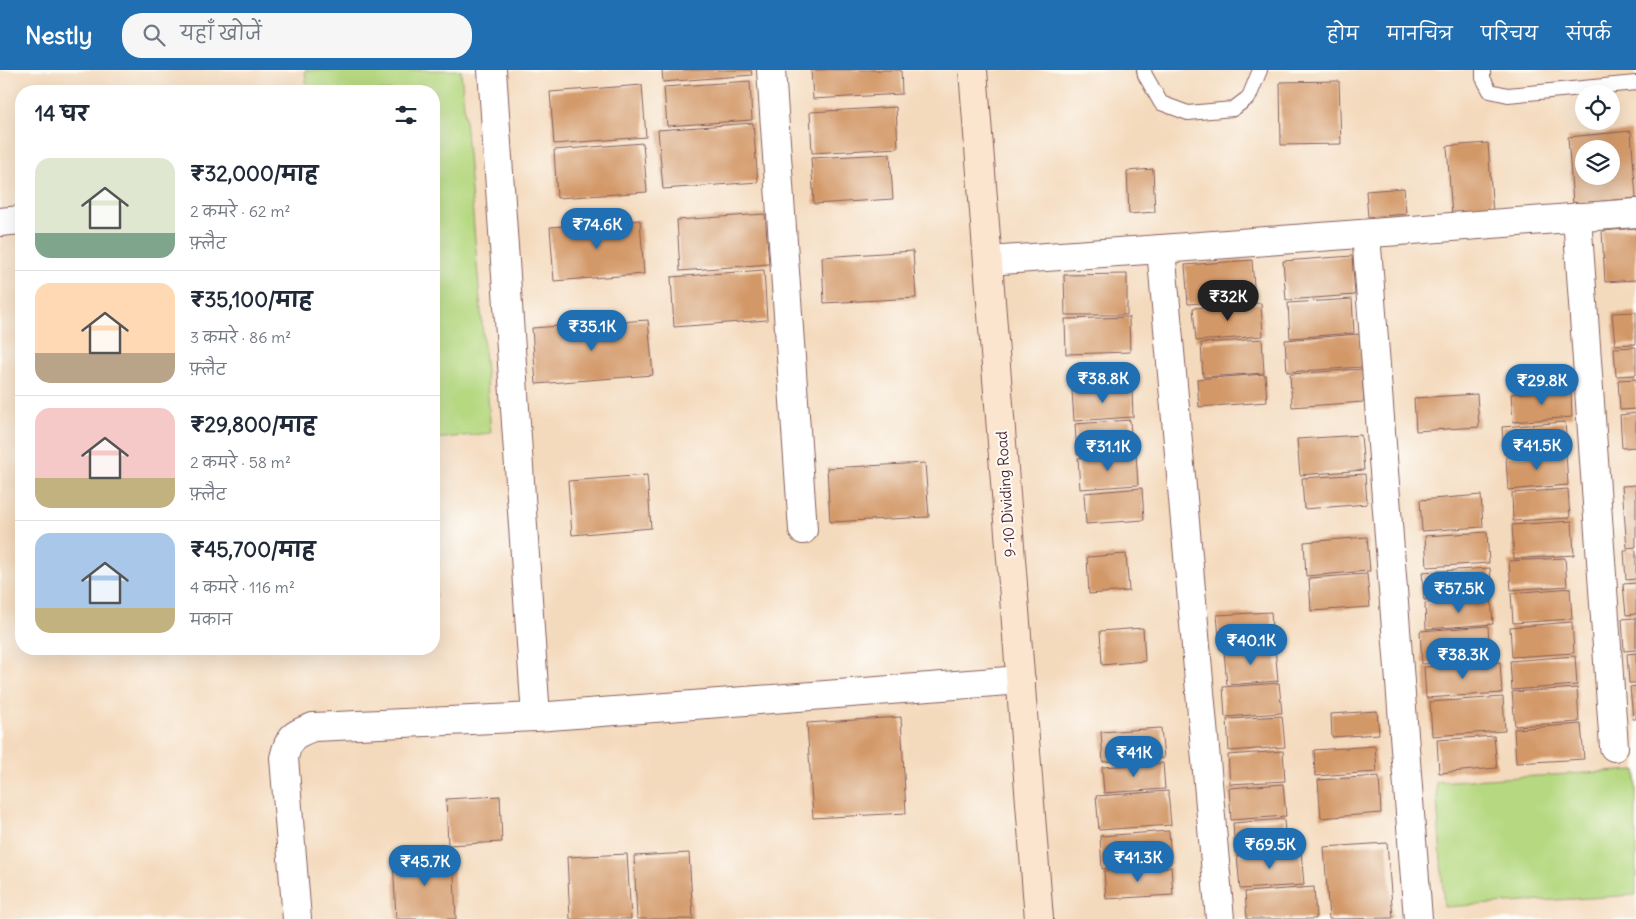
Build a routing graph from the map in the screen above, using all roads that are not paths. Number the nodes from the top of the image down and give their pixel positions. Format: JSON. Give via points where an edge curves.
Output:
{"nodes":[{"id":1,"x":492,"y":70,"type":"edge"},
{"id":2,"x":771,"y":70,"type":"edge"},
{"id":3,"x":973,"y":70,"type":"edge"},
{"id":4,"x":1144,"y":70,"type":"edge"},
{"id":5,"x":1260,"y":70,"type":"edge"},
{"id":6,"x":1482,"y":70,"type":"edge"},
{"id":7,"x":1636,"y":83,"type":"edge"},
{"id":8,"x":1636,"y":213,"type":"edge"},
{"id":9,"x":1576,"y":217,"type":"junction"},
{"id":10,"x":15,"y":221,"type":"edge"},
{"id":11,"x":0,"y":222,"type":"edge"},
{"id":12,"x":1366,"y":234,"type":"junction"},
{"id":13,"x":1161,"y":250,"type":"junction"},
{"id":14,"x":988,"y":261,"type":"junction"},
{"id":15,"x":803,"y":530,"type":"dead end"},
{"id":16,"x":1021,"y":680,"type":"junction"},
{"id":17,"x":536,"y":717,"type":"junction"},
{"id":18,"x":1614,"y":747,"type":"dead end"},
{"id":19,"x":297,"y":919,"type":"edge"},
{"id":20,"x":1039,"y":919,"type":"edge"},
{"id":21,"x":1220,"y":919,"type":"edge"},
{"id":22,"x":1418,"y":919,"type":"edge"}],
"edges":[{"from":1,"to":17,"type":"street"},
{"from":2,"to":15,"type":"street"},
{"from":3,"to":14,"type":"street","name":"9-10 Dividing Road"},
{"from":4,"to":5,"type":"lane","via":[[1161,103],[1188,113],[1233,109],[1249,97]]},
{"from":6,"to":7,"type":"lane","via":[[1490,91],[1508,95]]},
{"from":8,"to":9,"type":"street"},
{"from":9,"to":12,"type":"street"},
{"from":9,"to":18,"type":"street"},
{"from":10,"to":11,"type":"street"},
{"from":12,"to":13,"type":"street"},
{"from":12,"to":22,"type":"street"},
{"from":13,"to":14,"type":"street"},
{"from":13,"to":21,"type":"street"},
{"from":14,"to":16,"type":"street","name":"9-10 Dividing Road"},
{"from":16,"to":17,"type":"street"},
{"from":16,"to":20,"type":"street","name":"9-10 Dividing Road"},
{"from":17,"to":19,"type":"street","via":[[313,727],[298,733],[288,742],[284,758]]}]}
